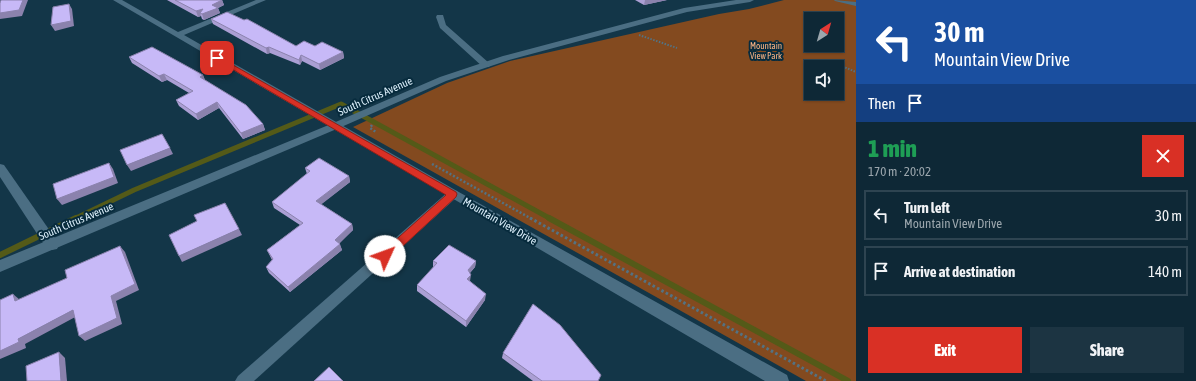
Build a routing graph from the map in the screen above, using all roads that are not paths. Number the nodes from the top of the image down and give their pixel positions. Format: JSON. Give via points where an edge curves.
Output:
{"nodes":[{"id":1,"x":117,"y":0,"type":"edge"},
{"id":2,"x":262,"y":0,"type":"edge"},
{"id":3,"x":750,"y":0,"type":"edge"},
{"id":4,"x":837,"y":0,"type":"edge"},
{"id":5,"x":856,"y":4,"type":"edge"},
{"id":6,"x":440,"y":17,"type":"dead end"},
{"id":7,"x":178,"y":35,"type":"junction"},
{"id":8,"x":486,"y":65,"type":"junction"},
{"id":9,"x":335,"y":126,"type":"junction"},
{"id":10,"x":0,"y":168,"type":"edge"},
{"id":11,"x":452,"y":194,"type":"junction"},
{"id":12,"x":52,"y":244,"type":"junction"},
{"id":13,"x":0,"y":266,"type":"edge"},
{"id":14,"x":243,"y":381,"type":"edge"},
{"id":15,"x":781,"y":381,"type":"edge"}],
"edges":[{"from":1,"to":7,"type":"street","name":"Mountain View Drive"},
{"from":2,"to":7,"type":"street"},
{"from":3,"to":8,"type":"street","name":"South Citrus Avenue","via":[[687,10]]},
{"from":4,"to":5,"type":"lane"},
{"from":6,"to":8,"type":"lane","via":[[442,26]]},
{"from":7,"to":9,"type":"street","name":"Mountain View Drive"},
{"from":8,"to":9,"type":"street","name":"South Citrus Avenue","via":[[444,79]]},
{"from":9,"to":11,"type":"street","name":"Mountain View Drive"},
{"from":9,"to":12,"type":"street","name":"South Citrus Avenue"},
{"from":10,"to":12,"type":"street"},
{"from":11,"to":14,"type":"lane"},
{"from":11,"to":15,"type":"street","name":"Mountain View Drive"},
{"from":12,"to":13,"type":"street","name":"South Citrus Avenue"}]}
